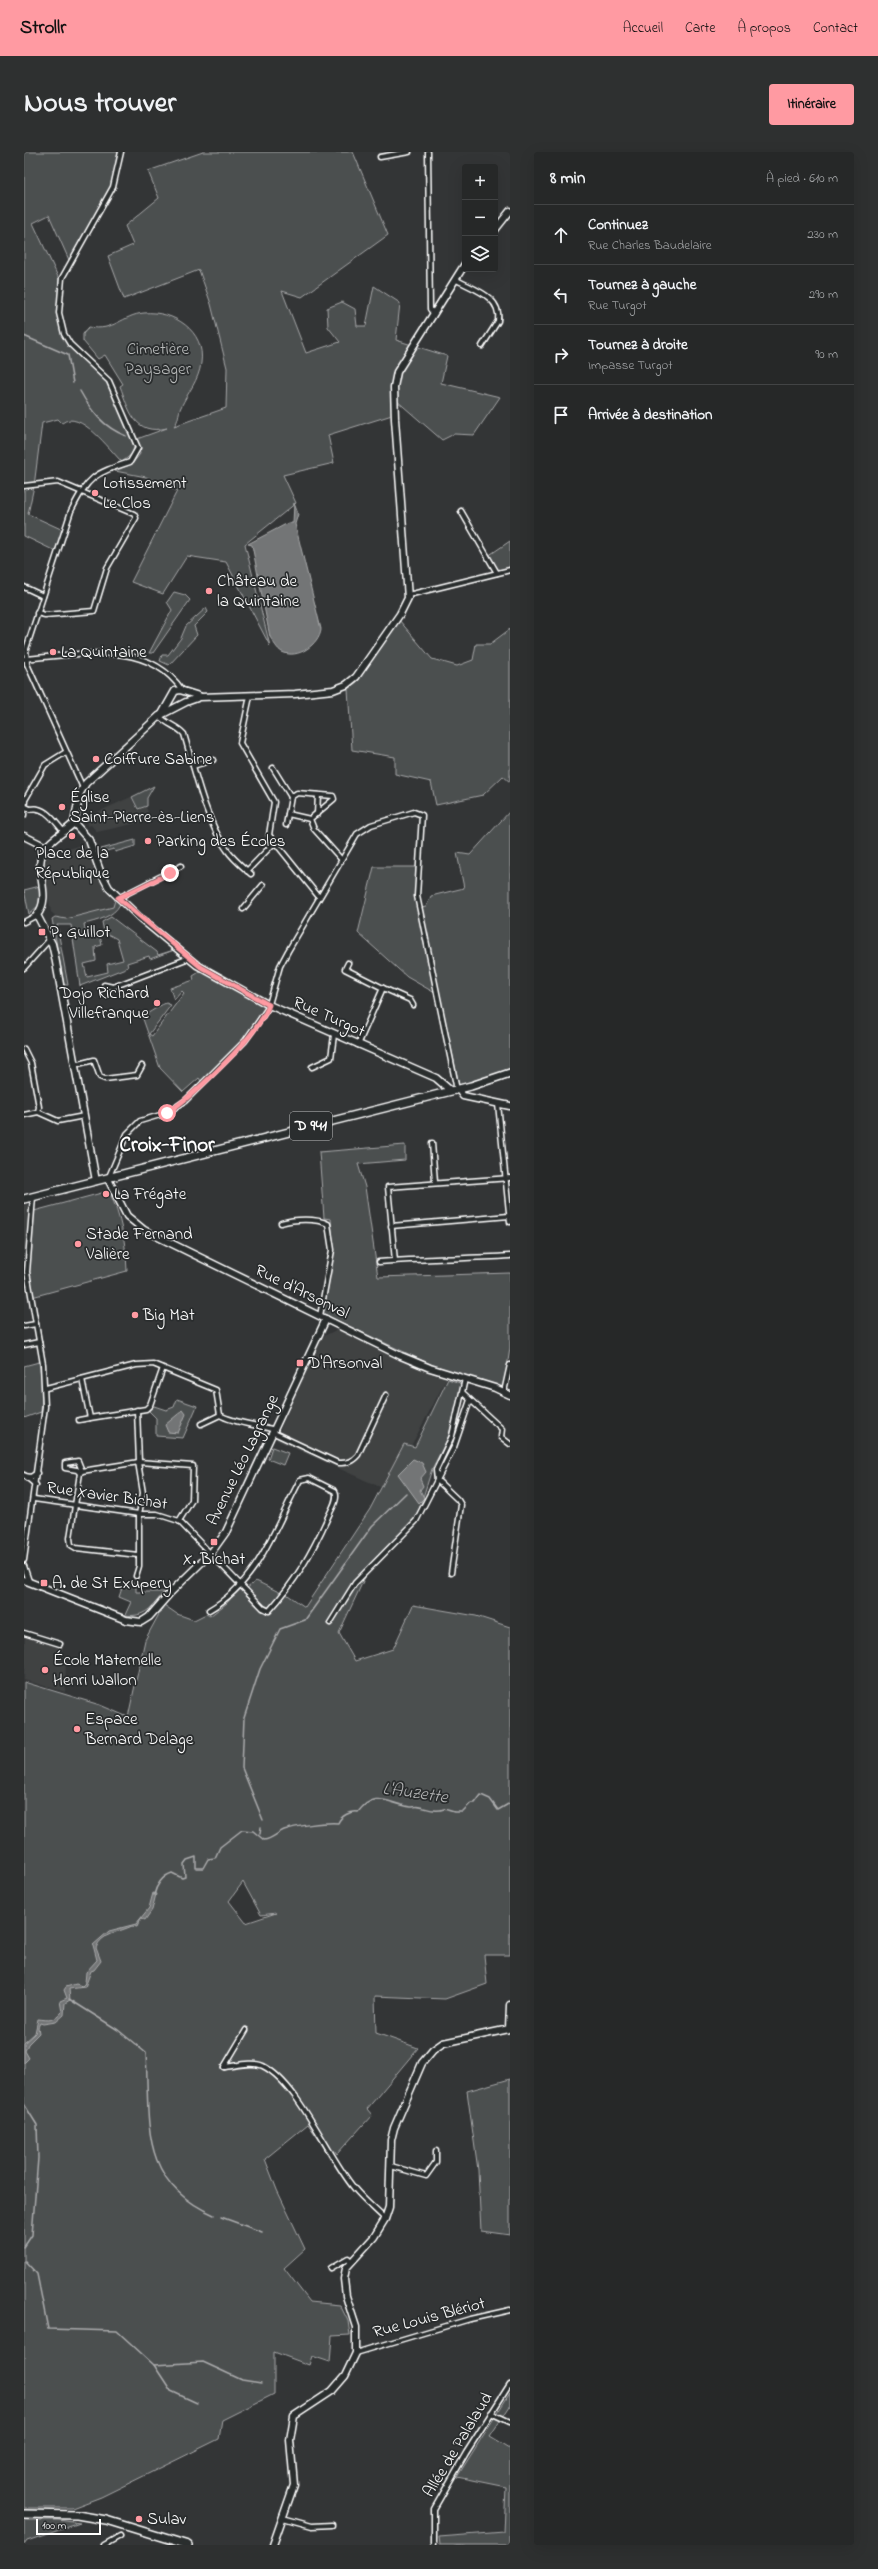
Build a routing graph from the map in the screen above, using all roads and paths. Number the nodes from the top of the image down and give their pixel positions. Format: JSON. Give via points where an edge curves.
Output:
{"nodes":[{"id":1,"x":120,"y":152,"type":"edge"},
{"id":2,"x":409,"y":152,"type":"edge"},
{"id":3,"x":428,"y":152,"type":"edge"},
{"id":4,"x":380,"y":157,"type":"dead end"},
{"id":5,"x":510,"y":211,"type":"edge"},
{"id":6,"x":498,"y":226,"type":"edge"},
{"id":7,"x":462,"y":268,"type":"edge"},
{"id":8,"x":455,"y":278,"type":"junction"},
{"id":9,"x":433,"y":313,"type":"junction"},
{"id":10,"x":482,"y":346,"type":"dead end"},
{"id":11,"x":24,"y":486,"type":"edge"},
{"id":12,"x":81,"y":492,"type":"junction"},
{"id":13,"x":461,"y":510,"type":"dead end"},
{"id":14,"x":510,"y":570,"type":"edge"},
{"id":15,"x":497,"y":573,"type":"junction"},
{"id":16,"x":24,"y":588,"type":"edge"},
{"id":17,"x":408,"y":595,"type":"junction"},
{"id":18,"x":43,"y":596,"type":"junction"},
{"id":19,"x":37,"y":613,"type":"junction"},
{"id":20,"x":25,"y":659,"type":"edge"},
{"id":21,"x":175,"y":681,"type":"junction"},
{"id":22,"x":173,"y":692,"type":"junction"},
{"id":23,"x":183,"y":692,"type":"junction"},
{"id":24,"x":248,"y":696,"type":"junction"},
{"id":25,"x":200,"y":697,"type":"junction"},
{"id":26,"x":171,"y":700,"type":"junction"},
{"id":27,"x":186,"y":702,"type":"junction"},
{"id":28,"x":177,"y":706,"type":"junction"},
{"id":29,"x":161,"y":715,"type":"junction"},
{"id":30,"x":237,"y":742,"type":"dead end"},
{"id":31,"x":66,"y":752,"type":"junction"},
{"id":32,"x":213,"y":760,"type":"dead end"},
{"id":33,"x":193,"y":766,"type":"junction"},
{"id":34,"x":273,"y":768,"type":"dead end"},
{"id":35,"x":83,"y":788,"type":"junction"},
{"id":36,"x":318,"y":795,"type":"junction"},
{"id":37,"x":290,"y":797,"type":"junction"},
{"id":38,"x":26,"y":807,"type":"junction"},
{"id":39,"x":288,"y":814,"type":"junction"},
{"id":40,"x":317,"y":814,"type":"junction"},
{"id":41,"x":24,"y":815,"type":"edge"},
{"id":42,"x":310,"y":819,"type":"junction"},
{"id":43,"x":74,"y":823,"type":"junction"},
{"id":44,"x":286,"y":825,"type":"dead end"},
{"id":45,"x":64,"y":832,"type":"junction"},
{"id":46,"x":24,"y":836,"type":"edge"},
{"id":47,"x":274,"y":843,"type":"junction"},
{"id":48,"x":46,"y":847,"type":"junction"},
{"id":49,"x":341,"y":859,"type":"junction"},
{"id":50,"x":181,"y":866,"type":"dead end"},
{"id":51,"x":263,"y":885,"type":"dead end"},
{"id":52,"x":319,"y":897,"type":"junction"},
{"id":53,"x":118,"y":898,"type":"junction"},
{"id":54,"x":243,"y":909,"type":"dead end"},
{"id":55,"x":37,"y":915,"type":"junction"},
{"id":56,"x":24,"y":922,"type":"edge"},
{"id":57,"x":50,"y":939,"type":"junction"},
{"id":58,"x":189,"y":958,"type":"junction"},
{"id":59,"x":348,"y":963,"type":"dead end"},
{"id":60,"x":24,"y":968,"type":"edge"},
{"id":61,"x":104,"y":985,"type":"dead end"},
{"id":62,"x":383,"y":988,"type":"junction"},
{"id":63,"x":413,"y":1004,"type":"dead end"},
{"id":64,"x":269,"y":1005,"type":"junction"},
{"id":65,"x":334,"y":1035,"type":"junction"},
{"id":66,"x":358,"y":1045,"type":"junction"},
{"id":67,"x":24,"y":1049,"type":"edge"},
{"id":68,"x":74,"y":1065,"type":"junction"},
{"id":69,"x":142,"y":1066,"type":"dead end"},
{"id":70,"x":312,"y":1067,"type":"dead end"},
{"id":71,"x":510,"y":1073,"type":"edge"},
{"id":72,"x":455,"y":1090,"type":"junction"},
{"id":73,"x":498,"y":1104,"type":"junction"},
{"id":74,"x":510,"y":1106,"type":"edge"},
{"id":75,"x":38,"y":1112,"type":"junction"},
{"id":76,"x":24,"y":1115,"type":"edge"},
{"id":77,"x":84,"y":1116,"type":"junction"},
{"id":78,"x":432,"y":1142,"type":"dead end"},
{"id":79,"x":508,"y":1178,"type":"edge"},
{"id":80,"x":108,"y":1179,"type":"junction"},
{"id":81,"x":96,"y":1181,"type":"junction"},
{"id":82,"x":435,"y":1182,"type":"junction"},
{"id":83,"x":33,"y":1197,"type":"junction"},
{"id":84,"x":24,"y":1199,"type":"edge"},
{"id":85,"x":510,"y":1216,"type":"edge"},
{"id":86,"x":510,"y":1222,"type":"edge"},
{"id":87,"x":281,"y":1223,"type":"dead end"},
{"id":88,"x":391,"y":1226,"type":"junction"},
{"id":89,"x":510,"y":1256,"type":"edge"},
{"id":90,"x":26,"y":1258,"type":"edge"},
{"id":91,"x":395,"y":1261,"type":"junction"},
{"id":92,"x":379,"y":1262,"type":"dead end"},
{"id":93,"x":26,"y":1285,"type":"edge"},
{"id":94,"x":320,"y":1316,"type":"junction"},
{"id":95,"x":326,"y":1319,"type":"junction"},
{"id":96,"x":36,"y":1324,"type":"junction"},
{"id":97,"x":24,"y":1326,"type":"edge"},
{"id":98,"x":39,"y":1342,"type":"junction"},
{"id":99,"x":24,"y":1345,"type":"edge"},
{"id":100,"x":510,"y":1364,"type":"edge"},
{"id":101,"x":163,"y":1368,"type":"junction"},
{"id":102,"x":82,"y":1379,"type":"junction"},
{"id":103,"x":465,"y":1379,"type":"junction"},
{"id":104,"x":46,"y":1388,"type":"junction"},
{"id":105,"x":463,"y":1393,"type":"junction"},
{"id":106,"x":507,"y":1394,"type":"edge"},
{"id":107,"x":386,"y":1395,"type":"dead end"},
{"id":108,"x":470,"y":1400,"type":"junction"},
{"id":109,"x":137,"y":1410,"type":"junction"},
{"id":110,"x":220,"y":1416,"type":"junction"},
{"id":111,"x":90,"y":1418,"type":"junction"},
{"id":112,"x":79,"y":1420,"type":"dead end"},
{"id":113,"x":201,"y":1424,"type":"dead end"},
{"id":114,"x":274,"y":1431,"type":"junction"},
{"id":115,"x":510,"y":1444,"type":"edge"},
{"id":116,"x":138,"y":1462,"type":"junction"},
{"id":117,"x":37,"y":1473,"type":"junction"},
{"id":118,"x":25,"y":1475,"type":"edge"},
{"id":119,"x":438,"y":1480,"type":"junction"},
{"id":120,"x":36,"y":1486,"type":"junction"},
{"id":121,"x":34,"y":1499,"type":"junction"},
{"id":122,"x":74,"y":1505,"type":"junction"},
{"id":123,"x":140,"y":1514,"type":"junction"},
{"id":124,"x":179,"y":1521,"type":"junction"},
{"id":125,"x":211,"y":1553,"type":"junction"},
{"id":126,"x":138,"y":1555,"type":"junction"},
{"id":127,"x":24,"y":1560,"type":"edge"},
{"id":128,"x":24,"y":1566,"type":"edge"},
{"id":129,"x":451,"y":1573,"type":"dead end"},
{"id":130,"x":136,"y":1576,"type":"dead end"},
{"id":131,"x":26,"y":1581,"type":"edge"},
{"id":132,"x":241,"y":1585,"type":"junction"},
{"id":133,"x":208,"y":1610,"type":"dead end"},
{"id":134,"x":330,"y":1622,"type":"dead end"},
{"id":135,"x":24,"y":1633,"type":"edge"},
{"id":136,"x":60,"y":1644,"type":"dead end"},
{"id":137,"x":510,"y":2005,"type":"edge"},
{"id":138,"x":246,"y":2030,"type":"dead end"},
{"id":139,"x":436,"y":2151,"type":"dead end"},
{"id":140,"x":391,"y":2166,"type":"junction"},
{"id":141,"x":385,"y":2219,"type":"junction"},
{"id":142,"x":351,"y":2261,"type":"junction"},
{"id":143,"x":331,"y":2268,"type":"dead end"},
{"id":144,"x":510,"y":2310,"type":"edge"},
{"id":145,"x":356,"y":2353,"type":"junction"},
{"id":146,"x":510,"y":2384,"type":"edge"},
{"id":147,"x":491,"y":2413,"type":"junction"},
{"id":148,"x":510,"y":2422,"type":"edge"},
{"id":149,"x":24,"y":2514,"type":"edge"},
{"id":150,"x":283,"y":2518,"type":"junction"},
{"id":151,"x":332,"y":2525,"type":"dead end"},
{"id":152,"x":120,"y":2536,"type":"dead end"},
{"id":153,"x":104,"y":2545,"type":"edge"},
{"id":154,"x":188,"y":2545,"type":"edge"},
{"id":155,"x":273,"y":2545,"type":"edge"},
{"id":156,"x":434,"y":2545,"type":"edge"}],
"edges":[{"from":1,"to":12,"type":"street","via":[[113,187],[62,278],[59,313],[64,334],[70,344],[109,381],[138,448],[130,462],[99,472]]},
{"from":2,"to":4,"type":"street"},
{"from":3,"to":9,"type":"street","via":[[430,309]]},
{"from":5,"to":6,"type":"street"},
{"from":7,"to":8,"type":"street"},
{"from":8,"to":9,"type":"street"},
{"from":8,"to":10,"type":"street","via":[[487,296],[496,305],[498,321]]},
{"from":9,"to":17,"type":"street","via":[[405,356],[397,372],[394,387]]},
{"from":11,"to":12,"type":"street","via":[[54,482]]},
{"from":12,"to":18,"type":"street","via":[[71,511]]},
{"from":12,"to":19,"type":"street","via":[[134,514],[136,518],[107,568],[94,611],[45,615]]},
{"from":13,"to":15,"type":"street"},
{"from":14,"to":15,"type":"street"},
{"from":15,"to":17,"type":"street"},
{"from":16,"to":18,"type":"street"},
{"from":17,"to":24,"type":"street","via":[[406,603],[356,677],[346,685],[333,690]]},
{"from":18,"to":19,"type":"street"},
{"from":19,"to":20,"type":"street"},
{"from":20,"to":21,"type":"street","via":[[93,654],[139,656],[159,667]]},
{"from":20,"to":31,"type":"street"},
{"from":21,"to":22,"type":"street"},
{"from":21,"to":23,"type":"street"},
{"from":22,"to":23,"type":"street"},
{"from":22,"to":26,"type":"street"},
{"from":23,"to":25,"type":"street"},
{"from":23,"to":27,"type":"street"},
{"from":24,"to":25,"type":"street"},
{"from":24,"to":30,"type":"street"},
{"from":24,"to":47,"type":"street","via":[[240,743],[274,802],[268,830]]},
{"from":25,"to":27,"type":"street"},
{"from":26,"to":28,"type":"street"},
{"from":26,"to":29,"type":"street"},
{"from":27,"to":28,"type":"street"},
{"from":28,"to":29,"type":"street"},
{"from":29,"to":33,"type":"street","via":[[168,725],[180,729],[184,734]]},
{"from":29,"to":35,"type":"street"},
{"from":31,"to":35,"type":"street"},
{"from":31,"to":38,"type":"street","via":[[45,765],[27,794]]},
{"from":32,"to":33,"type":"street"},
{"from":33,"to":47,"type":"street","via":[[218,834],[227,850],[249,872]]},
{"from":34,"to":37,"type":"street"},
{"from":35,"to":43,"type":"street"},
{"from":36,"to":37,"type":"street","via":[[297,793]]},
{"from":36,"to":40,"type":"street"},
{"from":36,"to":40,"type":"street","via":[[332,796],[334,799]]},
{"from":37,"to":39,"type":"street"},
{"from":38,"to":41,"type":"street"},
{"from":38,"to":45,"type":"street","via":[[46,812]]},
{"from":39,"to":42,"type":"street"},
{"from":39,"to":44,"type":"street"},
{"from":40,"to":42,"type":"street"},
{"from":42,"to":49,"type":"street","via":[[314,829]]},
{"from":43,"to":45,"type":"street"},
{"from":43,"to":53,"type":"street","name":"Rue Turgot","via":[[89,840],[100,871]]},
{"from":45,"to":48,"type":"street"},
{"from":46,"to":48,"type":"street"},
{"from":47,"to":52,"type":"street"},
{"from":48,"to":55,"type":"street","via":[[40,859],[45,902]]},
{"from":49,"to":52,"type":"street"},
{"from":49,"to":72,"type":"street","via":[[349,844],[364,829],[407,814],[418,813],[422,816],[417,896]]},
{"from":50,"to":53,"type":"street"},
{"from":51,"to":54,"type":"street"},
{"from":52,"to":64,"type":"street","via":[[280,966]]},
{"from":53,"to":58,"type":"street","name":"Rue Turgot"},
{"from":55,"to":56,"type":"street"},
{"from":55,"to":57,"type":"street"},
{"from":57,"to":60,"type":"street"},
{"from":57,"to":68,"type":"street"},
{"from":58,"to":61,"type":"street","via":[[113,987]]},
{"from":58,"to":64,"type":"street","name":"Rue Turgot","via":[[215,976]]},
{"from":59,"to":62,"type":"street","via":[[345,969]]},
{"from":62,"to":63,"type":"street","via":[[410,1000]]},
{"from":62,"to":66,"type":"street"},
{"from":64,"to":65,"type":"street","name":"Rue Turgot"},
{"from":64,"to":80,"type":"street","via":[[245,1041],[185,1101],[167,1113],[140,1121],[127,1134]]},
{"from":65,"to":66,"type":"street","name":"Rue Turgot"},
{"from":65,"to":70,"type":"street","via":[[331,1058]]},
{"from":66,"to":72,"type":"street","name":"Rue Turgot","via":[[436,1078]]},
{"from":67,"to":75,"type":"street","via":[[31,1063]]},
{"from":68,"to":69,"type":"street","via":[[94,1060],[100,1077],[105,1079],[137,1075]]},
{"from":68,"to":77,"type":"street"},
{"from":71,"to":72,"type":"main road","number":"D 941"},
{"from":72,"to":73,"type":"street","name":"Rue Turgot","via":[[463,1096]]},
{"from":72,"to":80,"type":"main road","number":"D 941"},
{"from":73,"to":74,"type":"street","name":"Rue Turgot"},
{"from":73,"to":79,"type":"street"},
{"from":75,"to":76,"type":"street"},
{"from":75,"to":77,"type":"street","via":[[58,1121]]},
{"from":77,"to":81,"type":"street"},
{"from":78,"to":82,"type":"street"},
{"from":79,"to":82,"type":"street"},
{"from":79,"to":85,"type":"street"},
{"from":80,"to":81,"type":"main road","number":"D 941"},
{"from":80,"to":94,"type":"street","name":"Rue d'Arsonval","via":[[127,1216],[144,1230]]},
{"from":81,"to":83,"type":"main road","number":"D 941"},
{"from":82,"to":88,"type":"street","via":[[388,1186]]},
{"from":83,"to":84,"type":"main road","number":"D 941"},
{"from":83,"to":90,"type":"street"},
{"from":85,"to":86,"type":"street"},
{"from":85,"to":88,"type":"street"},
{"from":87,"to":94,"type":"street","via":[[322,1221],[328,1224],[332,1250]]},
{"from":88,"to":91,"type":"street"},
{"from":89,"to":91,"type":"street"},
{"from":90,"to":93,"type":"street"},
{"from":91,"to":92,"type":"street"},
{"from":93,"to":96,"type":"street"},
{"from":94,"to":95,"type":"street","name":"Rue d'Arsonval"},
{"from":95,"to":103,"type":"street","name":"Rue d'Arsonval","via":[[401,1356]]},
{"from":95,"to":114,"type":"street","name":"Avenue Léo Lagrange"},
{"from":96,"to":97,"type":"street"},
{"from":96,"to":98,"type":"street"},
{"from":98,"to":99,"type":"street"},
{"from":98,"to":104,"type":"street"},
{"from":100,"to":106,"type":"street"},
{"from":101,"to":102,"type":"street","via":[[153,1364],[136,1365]]},
{"from":101,"to":109,"type":"street","via":[[150,1405],[146,1409]]},
{"from":101,"to":110,"type":"street","via":[[216,1390]]},
{"from":102,"to":104,"type":"street"},
{"from":102,"to":111,"type":"street"},
{"from":103,"to":105,"type":"street"},
{"from":103,"to":106,"type":"street","name":"Rue d'Arsonval"},
{"from":104,"to":117,"type":"street"},
{"from":105,"to":108,"type":"street"},
{"from":105,"to":119,"type":"street","via":[[452,1436],[436,1470]]},
{"from":107,"to":114,"type":"street","via":[[358,1454],[354,1460],[347,1463],[338,1463]]},
{"from":108,"to":115,"type":"street","via":[[502,1429],[501,1437]]},
{"from":108,"to":119,"type":"street","via":[[456,1442]]},
{"from":109,"to":111,"type":"street"},
{"from":109,"to":116,"type":"street"},
{"from":110,"to":113,"type":"street"},
{"from":110,"to":114,"type":"street","via":[[230,1421],[244,1421]]},
{"from":111,"to":112,"type":"street"},
{"from":114,"to":125,"type":"street","name":"Avenue Léo Lagrange","via":[[237,1512]]},
{"from":116,"to":122,"type":"street","via":[[81,1472]]},
{"from":116,"to":123,"type":"street","via":[[143,1493]]},
{"from":116,"to":124,"type":"street","via":[[193,1466],[192,1500]]},
{"from":117,"to":118,"type":"street"},
{"from":117,"to":120,"type":"street"},
{"from":118,"to":120,"type":"street"},
{"from":119,"to":129,"type":"street","via":[[461,1505]]},
{"from":119,"to":134,"type":"street","via":[[416,1521],[355,1583]]},
{"from":120,"to":121,"type":"street"},
{"from":121,"to":122,"type":"street","name":"Rue Xavier Bichat"},
{"from":121,"to":127,"type":"street"},
{"from":122,"to":123,"type":"street","name":"Rue Xavier Bichat"},
{"from":122,"to":126,"type":"street","via":[[70,1538],[72,1545],[76,1548]]},
{"from":123,"to":124,"type":"street","name":"Rue Xavier Bichat","via":[[157,1514]]},
{"from":123,"to":126,"type":"street"},
{"from":124,"to":125,"type":"street","name":"Rue Xavier Bichat"},
{"from":125,"to":131,"type":"street","name":"Avenue Léo Lagrange","via":[[149,1617],[141,1622],[126,1620]]},
{"from":125,"to":132,"type":"street","name":"Rue Xavier Bichat"},
{"from":126,"to":130,"type":"street","via":[[139,1566]]},
{"from":128,"to":131,"type":"street"},
{"from":132,"to":132,"type":"street","name":"Rue Xavier Bichat","via":[[264,1555],[300,1480],[309,1478],[336,1492],[335,1501],[311,1555],[293,1583],[269,1611]]},
{"from":132,"to":133,"type":"street","via":[[224,1601]]},
{"from":135,"to":136,"type":"street"},
{"from":137,"to":140,"type":"street","via":[[509,2029],[443,2043],[422,2063],[394,2128]]},
{"from":138,"to":141,"type":"street","via":[[224,2067],[253,2064],[272,2072],[289,2089],[354,2188]]},
{"from":139,"to":140,"type":"street","via":[[436,2162],[426,2176]]},
{"from":140,"to":141,"type":"street","via":[[389,2207]]},
{"from":141,"to":142,"type":"street","via":[[374,2237]]},
{"from":142,"to":143,"type":"street","via":[[348,2258]]},
{"from":142,"to":145,"type":"street","via":[[346,2268],[344,2280],[346,2296],[356,2327]]},
{"from":144,"to":145,"type":"street","name":"Rue Louis Blériot","via":[[470,2319]]},
{"from":145,"to":150,"type":"street","via":[[344,2376],[332,2391],[294,2416],[290,2440],[294,2485]]},
{"from":146,"to":147,"type":"street","name":"Allée de Palalaud"},
{"from":147,"to":148,"type":"street"},
{"from":147,"to":156,"type":"street","name":"Allée de Palalaud","via":[[434,2509]]},
{"from":149,"to":154,"type":"main road","via":[[84,2516]]},
{"from":150,"to":151,"type":"street","via":[[312,2526]]},
{"from":150,"to":155,"type":"street"},
{"from":152,"to":153,"type":"street"}]}
